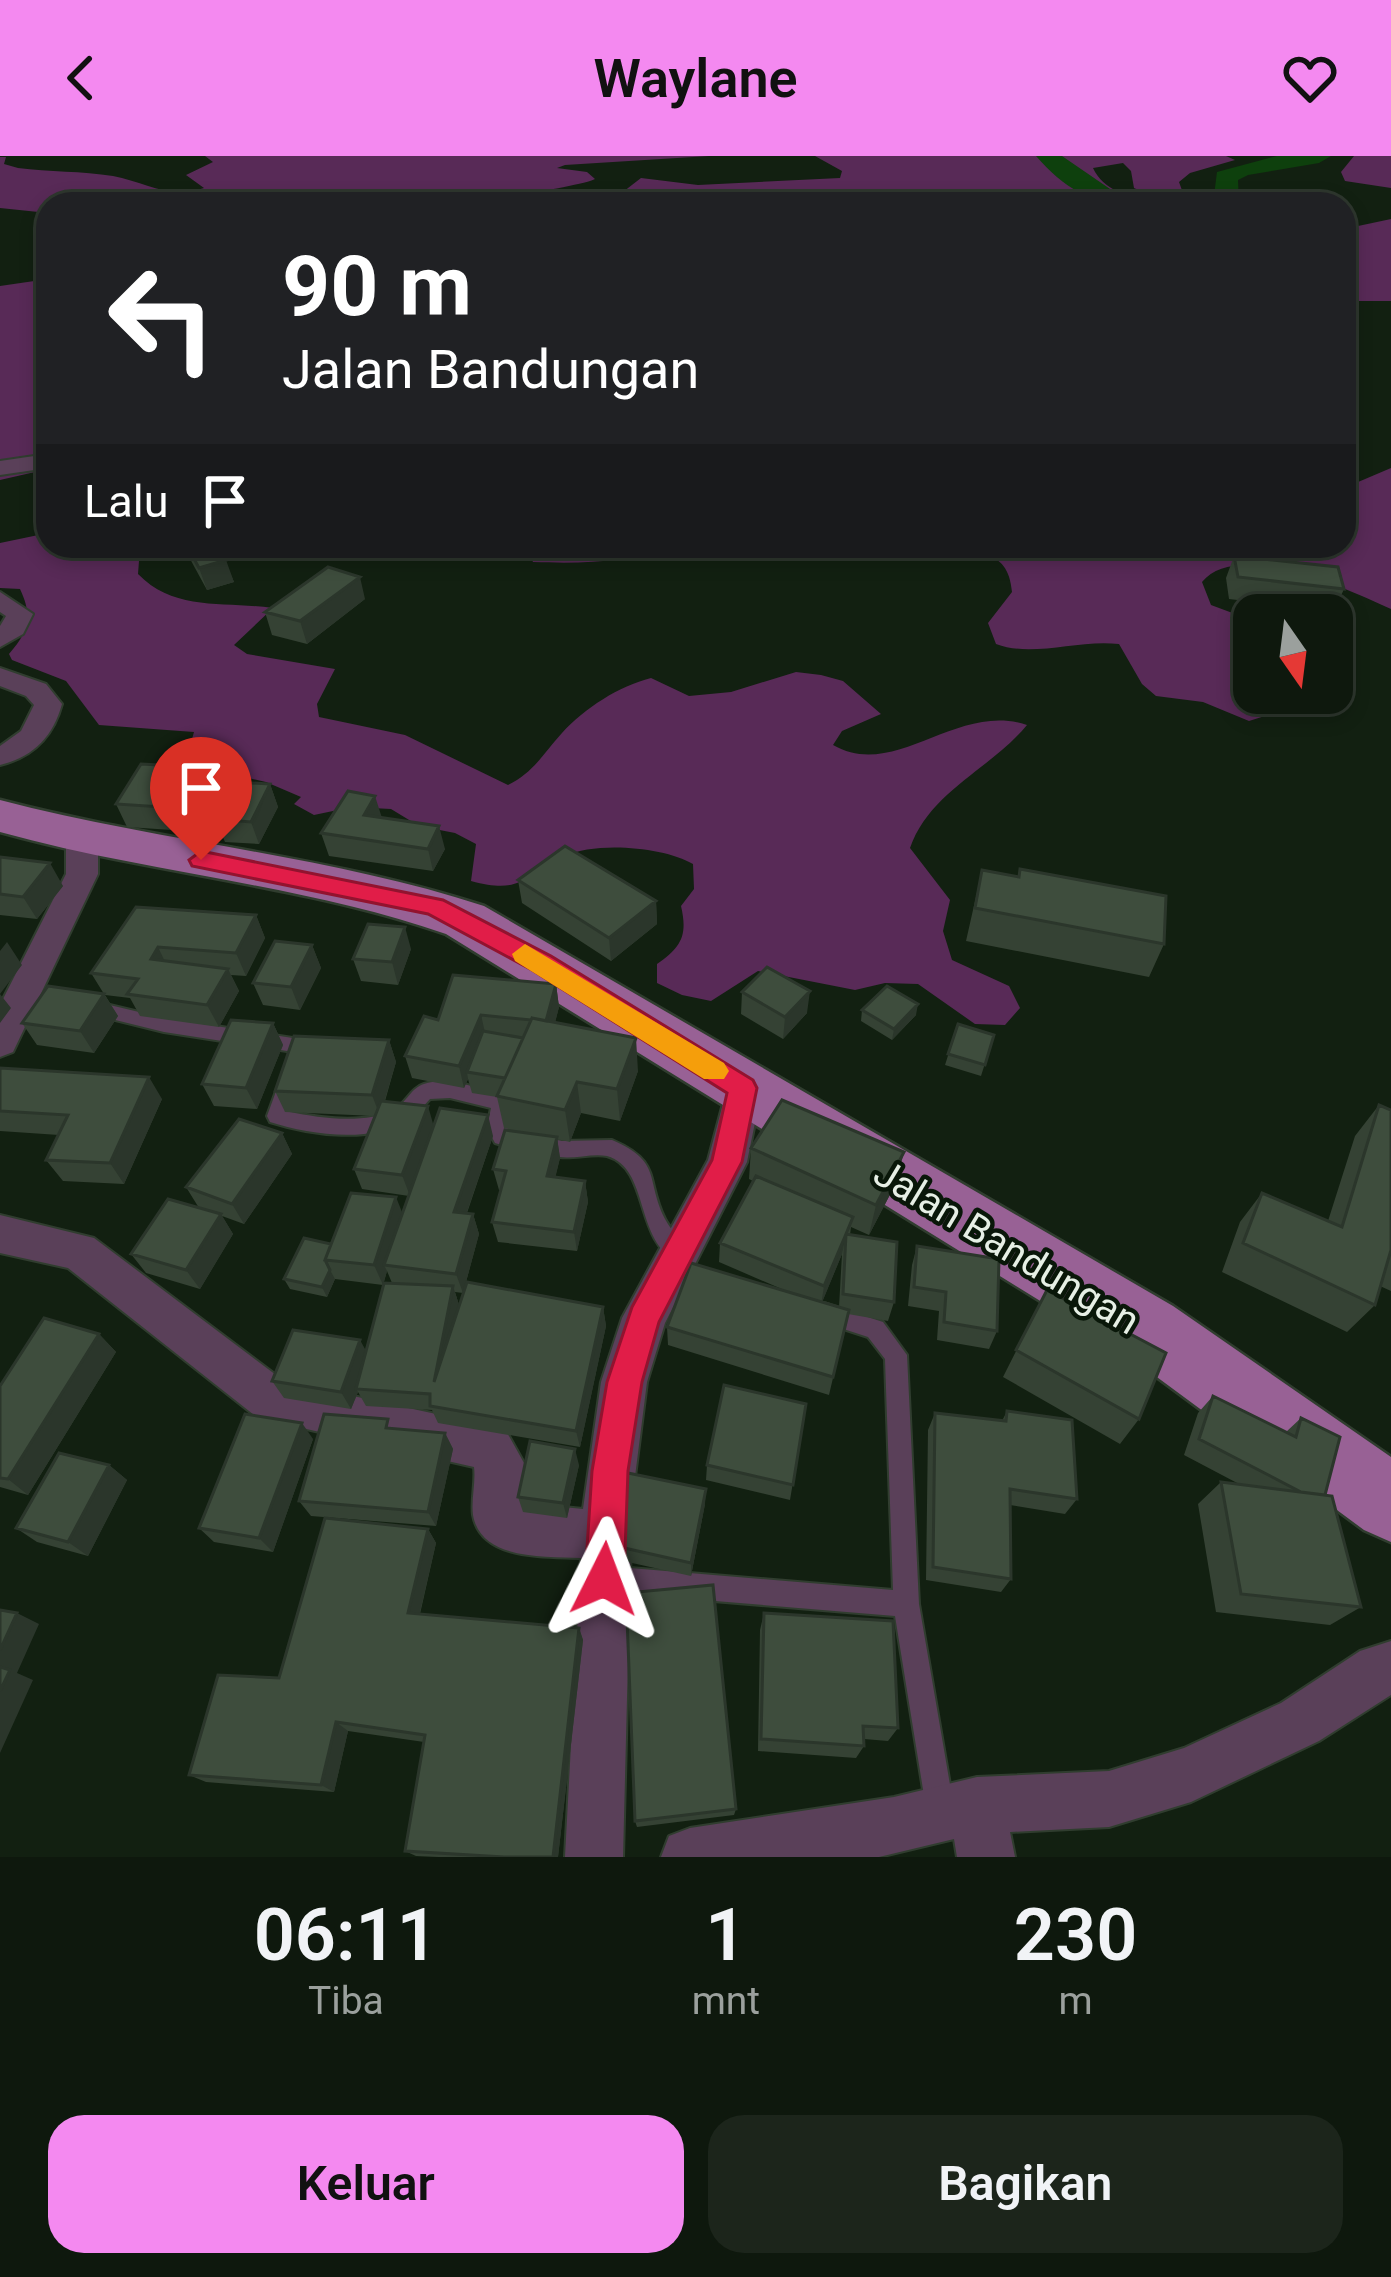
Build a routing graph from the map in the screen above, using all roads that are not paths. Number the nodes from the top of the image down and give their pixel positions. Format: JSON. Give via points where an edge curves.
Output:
{"nodes":[{"id":1,"x":36,"y":463,"type":"edge"},
{"id":2,"x":0,"y":468,"type":"edge"},
{"id":3,"x":0,"y":600,"type":"edge"},
{"id":4,"x":0,"y":639,"type":"edge"},
{"id":5,"x":0,"y":676,"type":"edge"},
{"id":6,"x":0,"y":756,"type":"edge"},
{"id":7,"x":0,"y":816,"type":"edge"},
{"id":8,"x":82,"y":838,"type":"junction"},
{"id":9,"x":44,"y":997,"type":"junction"},
{"id":10,"x":0,"y":1042,"type":"edge"},
{"id":11,"x":742,"y":1088,"type":"junction"},
{"id":12,"x":0,"y":1234,"type":"edge"},
{"id":13,"x":680,"y":1263,"type":"junction"},
{"id":14,"x":804,"y":1306,"type":"edge"},
{"id":15,"x":1391,"y":1503,"type":"edge"},
{"id":16,"x":606,"y":1557,"type":"junction"},
{"id":17,"x":906,"y":1604,"type":"junction"},
{"id":18,"x":1391,"y":1668,"type":"edge"},
{"id":19,"x":968,"y":1826,"type":"edge"},
{"id":20,"x":594,"y":1857,"type":"edge"},
{"id":21,"x":690,"y":1857,"type":"edge"}],
"edges":[{"from":1,"to":2,"type":"street"},
{"from":3,"to":4,"type":"street","via":[[20,614]]},
{"from":5,"to":6,"type":"street","via":[[49,704],[17,752]]},
{"from":7,"to":8,"type":"main road","name":"Jalan Bandungan"},
{"from":8,"to":9,"type":"street","via":[[82,874]]},
{"from":8,"to":11,"type":"main road","name":"Jalan Bandungan","via":[[434,906]]},
{"from":9,"to":10,"type":"street"},
{"from":9,"to":13,"type":"lane","via":[[292,1044],[300,1051],[277,1116],[291,1121],[382,1122],[406,1114],[426,1091],[450,1090],[502,1103],[502,1137],[562,1149],[613,1148],[641,1169],[656,1223]]},
{"from":11,"to":13,"type":"street","via":[[727,1162]]},
{"from":11,"to":15,"type":"main road","name":"Jalan Bandungan","via":[[1148,1329]]},
{"from":12,"to":16,"type":"street","via":[[80,1251],[274,1402],[488,1445],[500,1463],[498,1515],[516,1529]]},
{"from":13,"to":16,"type":"street","via":[[644,1318],[625,1382]]},
{"from":14,"to":17,"type":"lane","via":[[875,1329],[896,1355]]},
{"from":16,"to":17,"type":"lane"},
{"from":16,"to":20,"type":"street"},
{"from":17,"to":19,"type":"lane"},
{"from":18,"to":19,"type":"street","via":[[1191,1774]]},
{"from":19,"to":21,"type":"street"}]}
